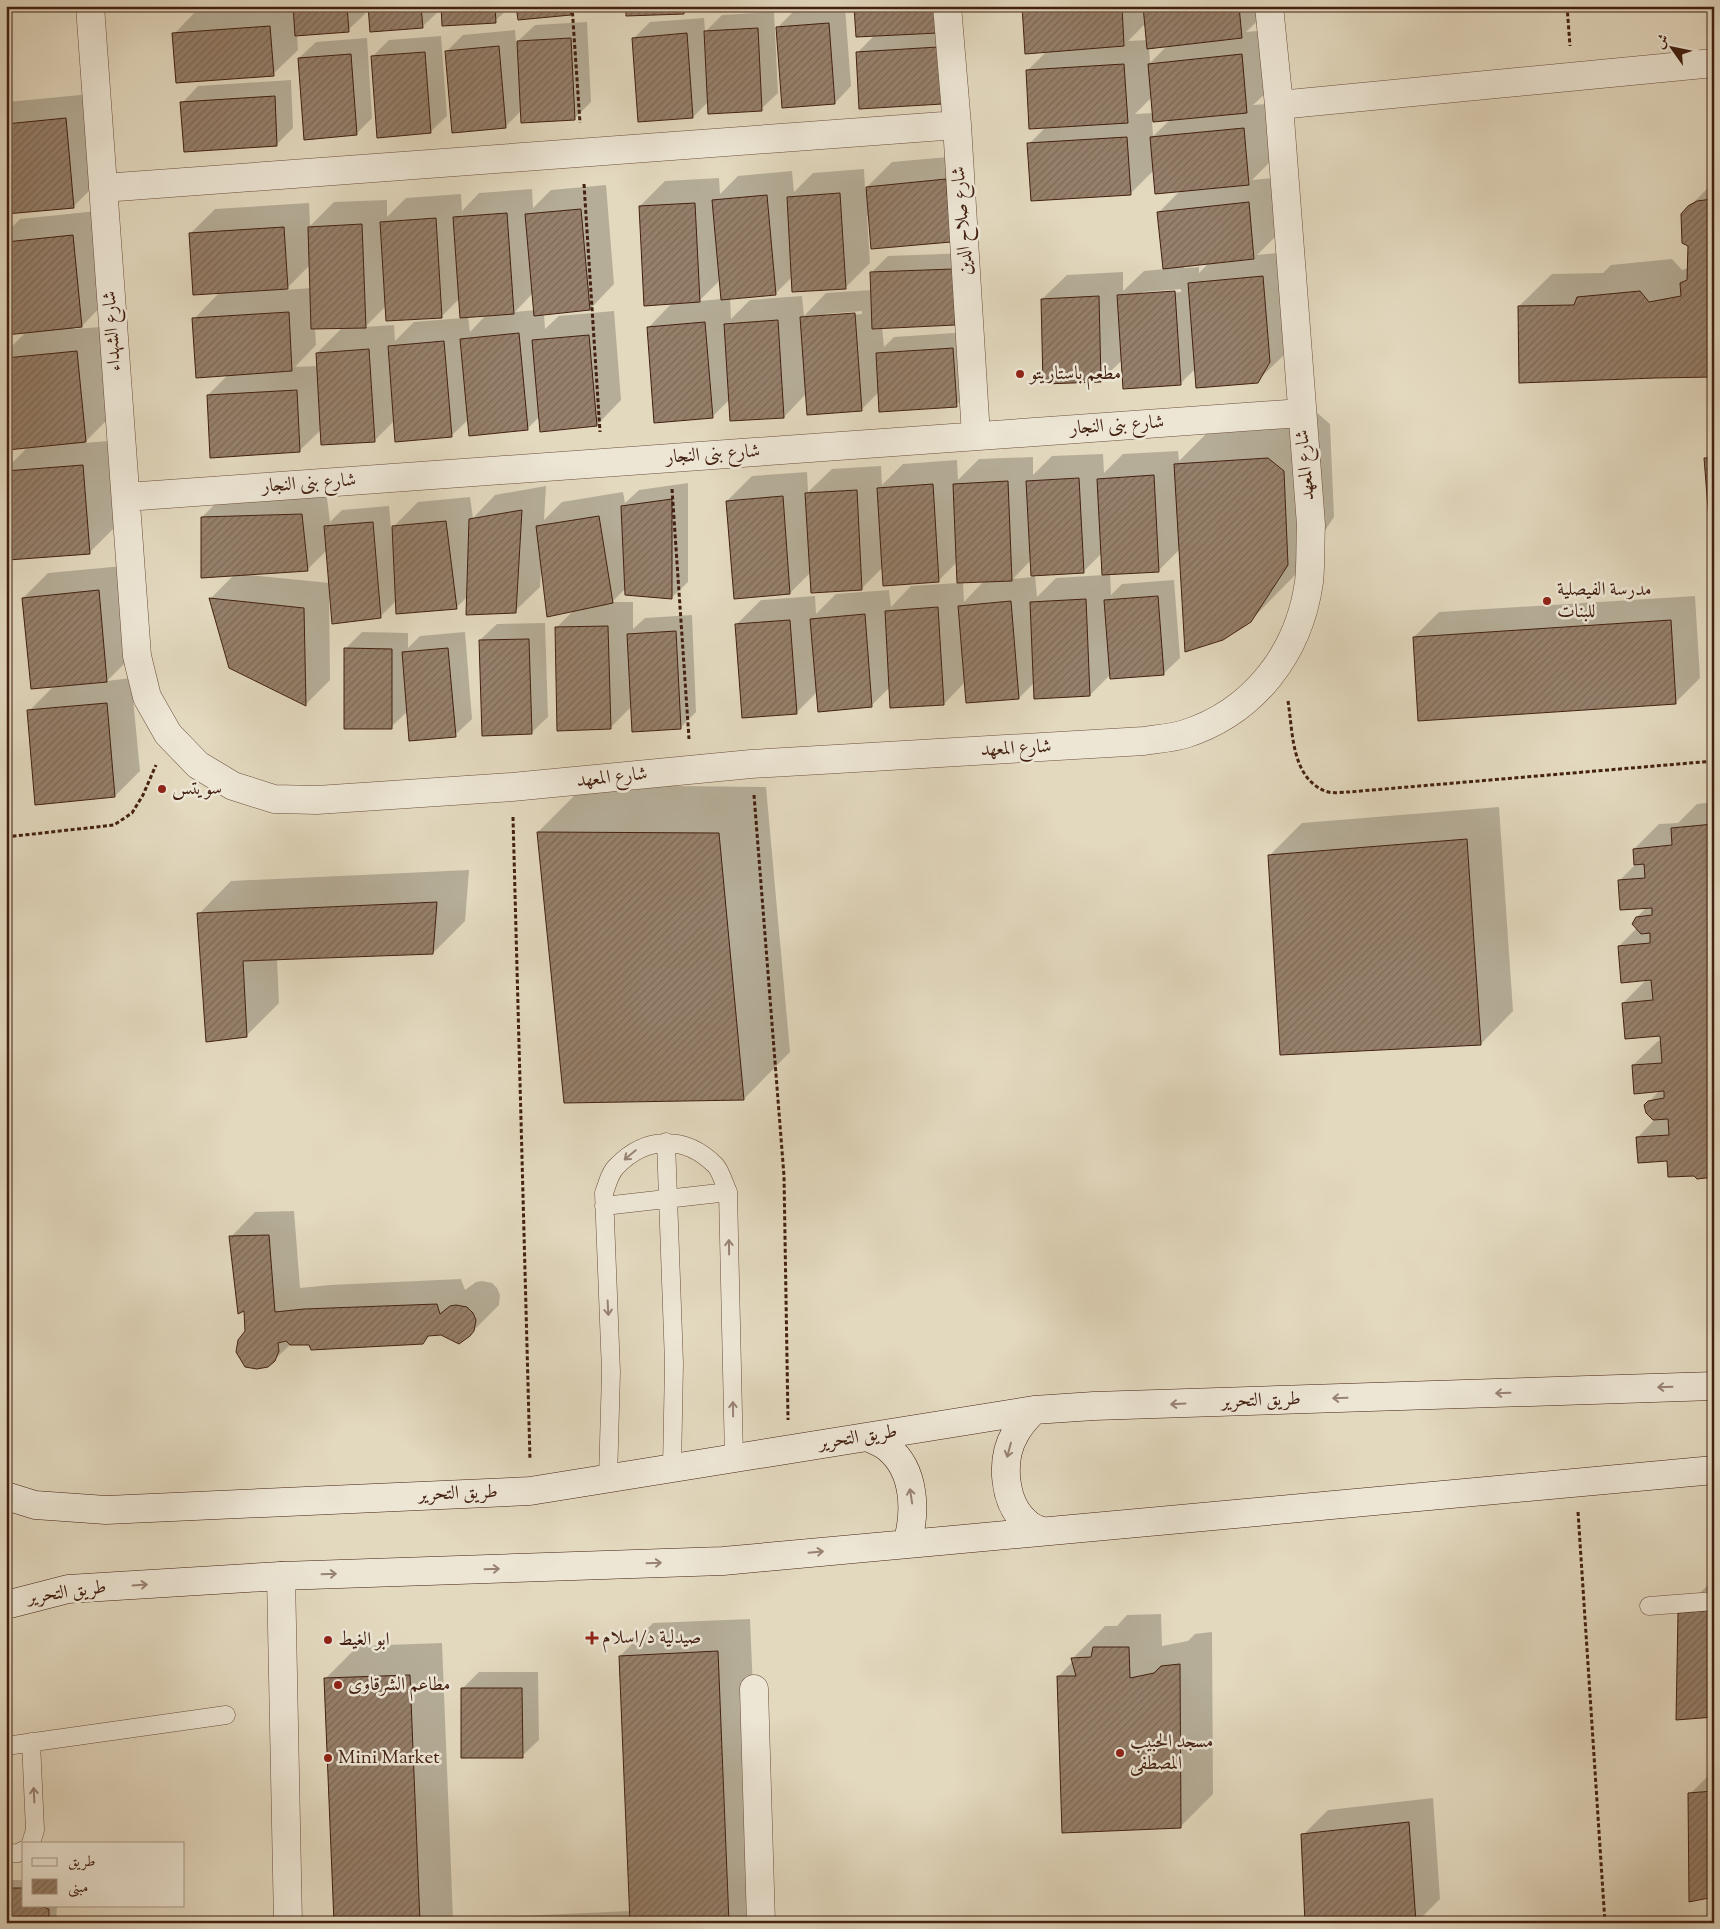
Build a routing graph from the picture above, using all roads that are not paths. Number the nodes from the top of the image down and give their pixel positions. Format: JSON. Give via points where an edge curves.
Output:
{"nodes":[{"id":1,"x":90,"y":6,"type":"edge"},
{"id":2,"x":947,"y":6,"type":"edge"},
{"id":3,"x":1269,"y":6,"type":"edge"},
{"id":4,"x":1714,"y":63,"type":"edge"},
{"id":5,"x":1279,"y":105,"type":"junction"},
{"id":6,"x":957,"y":125,"type":"junction"},
{"id":7,"x":103,"y":188,"type":"junction"},
{"id":8,"x":1301,"y":413,"type":"junction"},
{"id":9,"x":976,"y":436,"type":"junction"},
{"id":10,"x":126,"y":497,"type":"junction"},
{"id":11,"x":137,"y":656,"type":"joint"},
{"id":12,"x":666,"y":1142,"type":"junction"},
{"id":13,"x":728,"y":1192,"type":"junction"},
{"id":14,"x":668,"y":1199,"type":"junction"},
{"id":15,"x":604,"y":1206,"type":"junction"},
{"id":16,"x":1714,"y":1386,"type":"edge"},
{"id":17,"x":1034,"y":1410,"type":"junction"},
{"id":18,"x":867,"y":1437,"type":"junction"},
{"id":19,"x":734,"y":1458,"type":"junction"},
{"id":20,"x":672,"y":1468,"type":"junction"},
{"id":21,"x":1714,"y":1470,"type":"edge"},
{"id":22,"x":608,"y":1478,"type":"junction"},
{"id":23,"x":6,"y":1496,"type":"edge"},
{"id":24,"x":1041,"y":1531,"type":"junction"},
{"id":25,"x":907,"y":1544,"type":"junction"},
{"id":26,"x":280,"y":1576,"type":"junction"},
{"id":27,"x":1714,"y":1602,"type":"edge"},
{"id":28,"x":6,"y":1604,"type":"edge"},
{"id":29,"x":1649,"y":1606,"type":"dead end"},
{"id":30,"x":754,"y":1689,"type":"dead end"},
{"id":31,"x":226,"y":1715,"type":"dead end"},
{"id":32,"x":31,"y":1742,"type":"junction"},
{"id":33,"x":6,"y":1746,"type":"edge"},
{"id":34,"x":31,"y":1842,"type":"edge"},
{"id":35,"x":22,"y":1851,"type":"edge"},
{"id":36,"x":6,"y":1854,"type":"edge"},
{"id":37,"x":288,"y":1923,"type":"edge"},
{"id":38,"x":761,"y":1923,"type":"edge"}],
"edges":[{"from":1,"to":7,"type":"street","name":"شارع الشهداء"},
{"from":2,"to":6,"type":"street","name":"شارع صلاح الدين"},
{"from":3,"to":5,"type":"street","name":"شارع المعهد"},
{"from":4,"to":5,"type":"street"},
{"from":5,"to":8,"type":"street","name":"شارع المعهد"},
{"from":6,"to":7,"type":"street"},
{"from":6,"to":9,"type":"street","name":"شارع صلاح الدين"},
{"from":7,"to":10,"type":"street","name":"شارع الشهداء"},
{"from":8,"to":9,"type":"street","name":"شارع بنى النجار"},
{"from":8,"to":11,"type":"street","name":"شارع المعهد","via":[[1311,525],[1309,582],[1300,623],[1282,660],[1256,693],[1223,718],[1185,734],[1144,742],[751,764],[512,788],[317,800],[274,799],[234,786],[198,765],[168,734],[147,697]]},
{"from":9,"to":10,"type":"street","name":"شارع بنى النجار"},
{"from":10,"to":11,"type":"street","name":"شارع الشهداء"},
{"from":12,"to":13,"type":"lane","via":[[694,1148],[716,1166]]},
{"from":12,"to":14,"type":"lane"},
{"from":12,"to":15,"type":"lane","one_way":true,"via":[[638,1148],[615,1167],[604,1193]]},
{"from":13,"to":14,"type":"lane"},
{"from":19,"to":13,"type":"lane","one_way":true},
{"from":14,"to":15,"type":"lane"},
{"from":14,"to":20,"type":"lane","via":[[674,1363]]},
{"from":15,"to":22,"type":"lane","one_way":true,"via":[[611,1372]]},
{"from":16,"to":17,"type":"street","name":"طريق التحرير","one_way":true},
{"from":17,"to":18,"type":"street","name":"طريق التحرير"},
{"from":17,"to":24,"type":"street","one_way":true,"via":[[1023,1421],[1011,1442],[1006,1481],[1017,1511],[1027,1524]]},
{"from":18,"to":19,"type":"street","name":"طريق التحرير"},
{"from":25,"to":18,"type":"street","one_way":true,"via":[[913,1513],[908,1478],[888,1448]]},
{"from":19,"to":20,"type":"street","name":"طريق التحرير"},
{"from":20,"to":22,"type":"street","name":"طريق التحرير"},
{"from":21,"to":24,"type":"street","name":"طريق التحرير"},
{"from":22,"to":23,"type":"street","name":"طريق التحرير","via":[[530,1491],[106,1510],[35,1505]]},
{"from":24,"to":25,"type":"street","name":"طريق التحرير"},
{"from":26,"to":25,"type":"street","name":"طريق التحرير","one_way":true,"via":[[723,1561]]},
{"from":28,"to":26,"type":"street","name":"طريق التحرير","one_way":true,"via":[[68,1589]]},
{"from":26,"to":37,"type":"street"},
{"from":27,"to":29,"type":"lane"},
{"from":30,"to":38,"type":"street"},
{"from":31,"to":32,"type":"lane"},
{"from":32,"to":33,"type":"lane"},
{"from":34,"to":32,"type":"lane","one_way":true,"via":[[35,1830]]},
{"from":35,"to":36,"type":"lane"}]}
